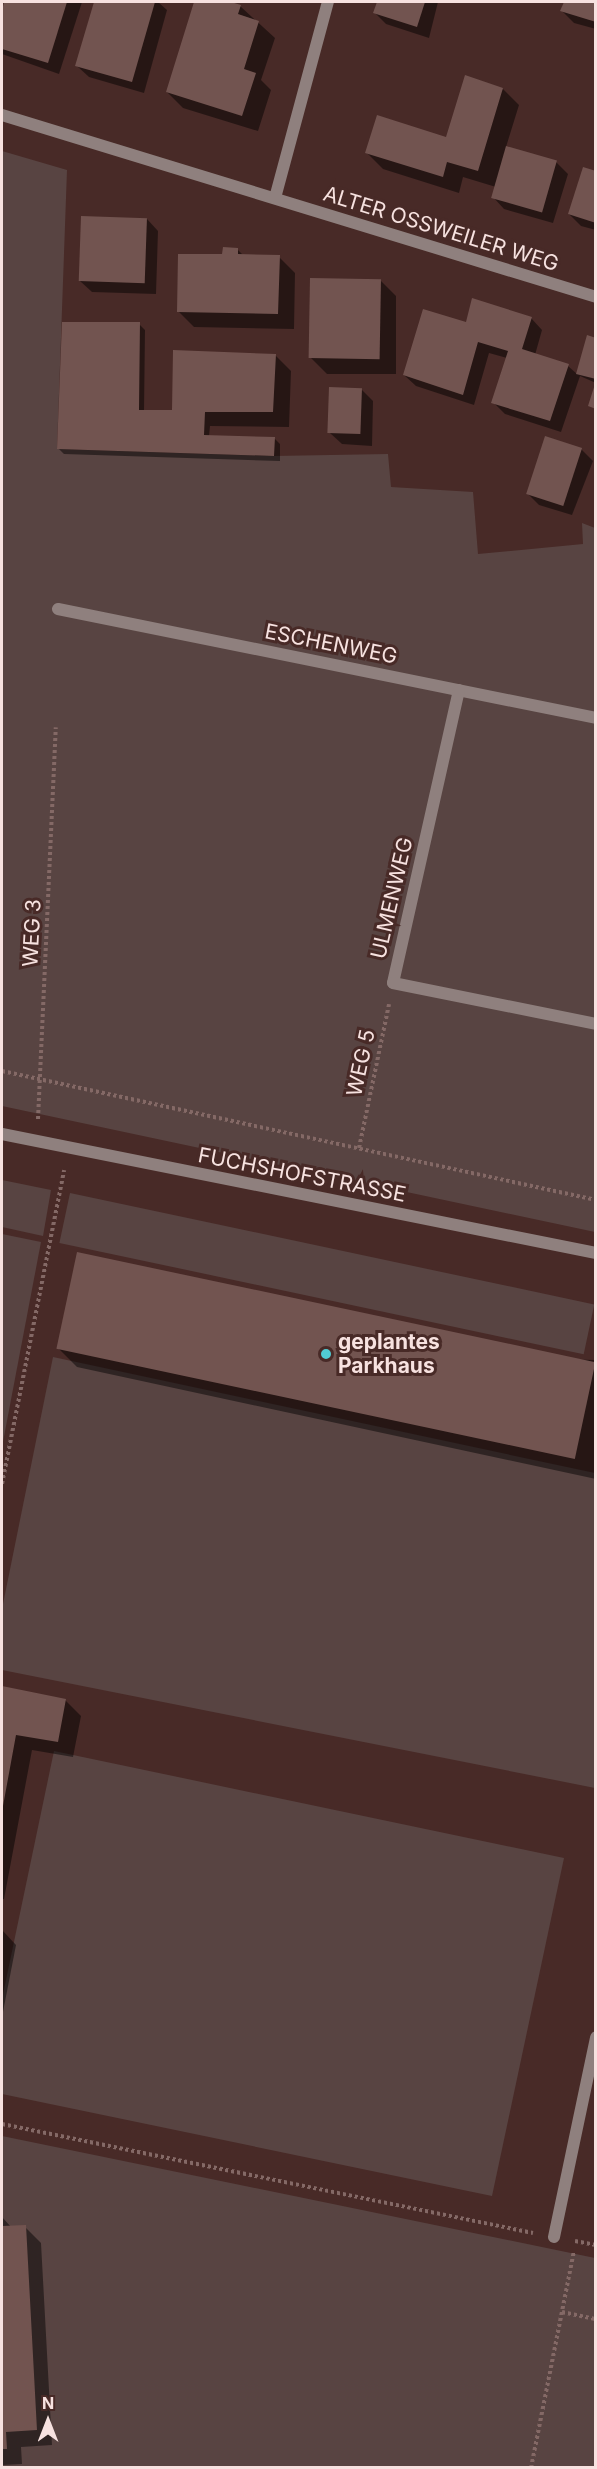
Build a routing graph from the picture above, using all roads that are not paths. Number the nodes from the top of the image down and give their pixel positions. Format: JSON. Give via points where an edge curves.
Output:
{"nodes":[{"id":1,"x":328,"y":2,"type":"edge"},
{"id":2,"x":2,"y":115,"type":"edge"},
{"id":3,"x":275,"y":198,"type":"junction"},
{"id":4,"x":596,"y":297,"type":"edge"},
{"id":5,"x":58,"y":609,"type":"dead end"},
{"id":6,"x":459,"y":690,"type":"junction"},
{"id":7,"x":596,"y":718,"type":"edge"},
{"id":8,"x":596,"y":1024,"type":"edge"},
{"id":9,"x":2,"y":1134,"type":"edge"},
{"id":10,"x":596,"y":1253,"type":"edge"},
{"id":11,"x":596,"y":2037,"type":"edge"},
{"id":12,"x":554,"y":2237,"type":"road end"}],
"edges":[{"from":1,"to":3,"type":"street"},
{"from":2,"to":3,"type":"street","name":"ALTER OSSWEILER WEG"},
{"from":3,"to":4,"type":"street","name":"ALTER OSSWEILER WEG"},
{"from":5,"to":6,"type":"street","name":"ESCHENWEG"},
{"from":6,"to":7,"type":"street","name":"ESCHENWEG"},
{"from":6,"to":8,"type":"street","name":"ULMENWEG","via":[[393,983]]},
{"from":9,"to":10,"type":"street","name":"FUCHSHOFSTRASSE"},
{"from":11,"to":12,"type":"street"}]}
